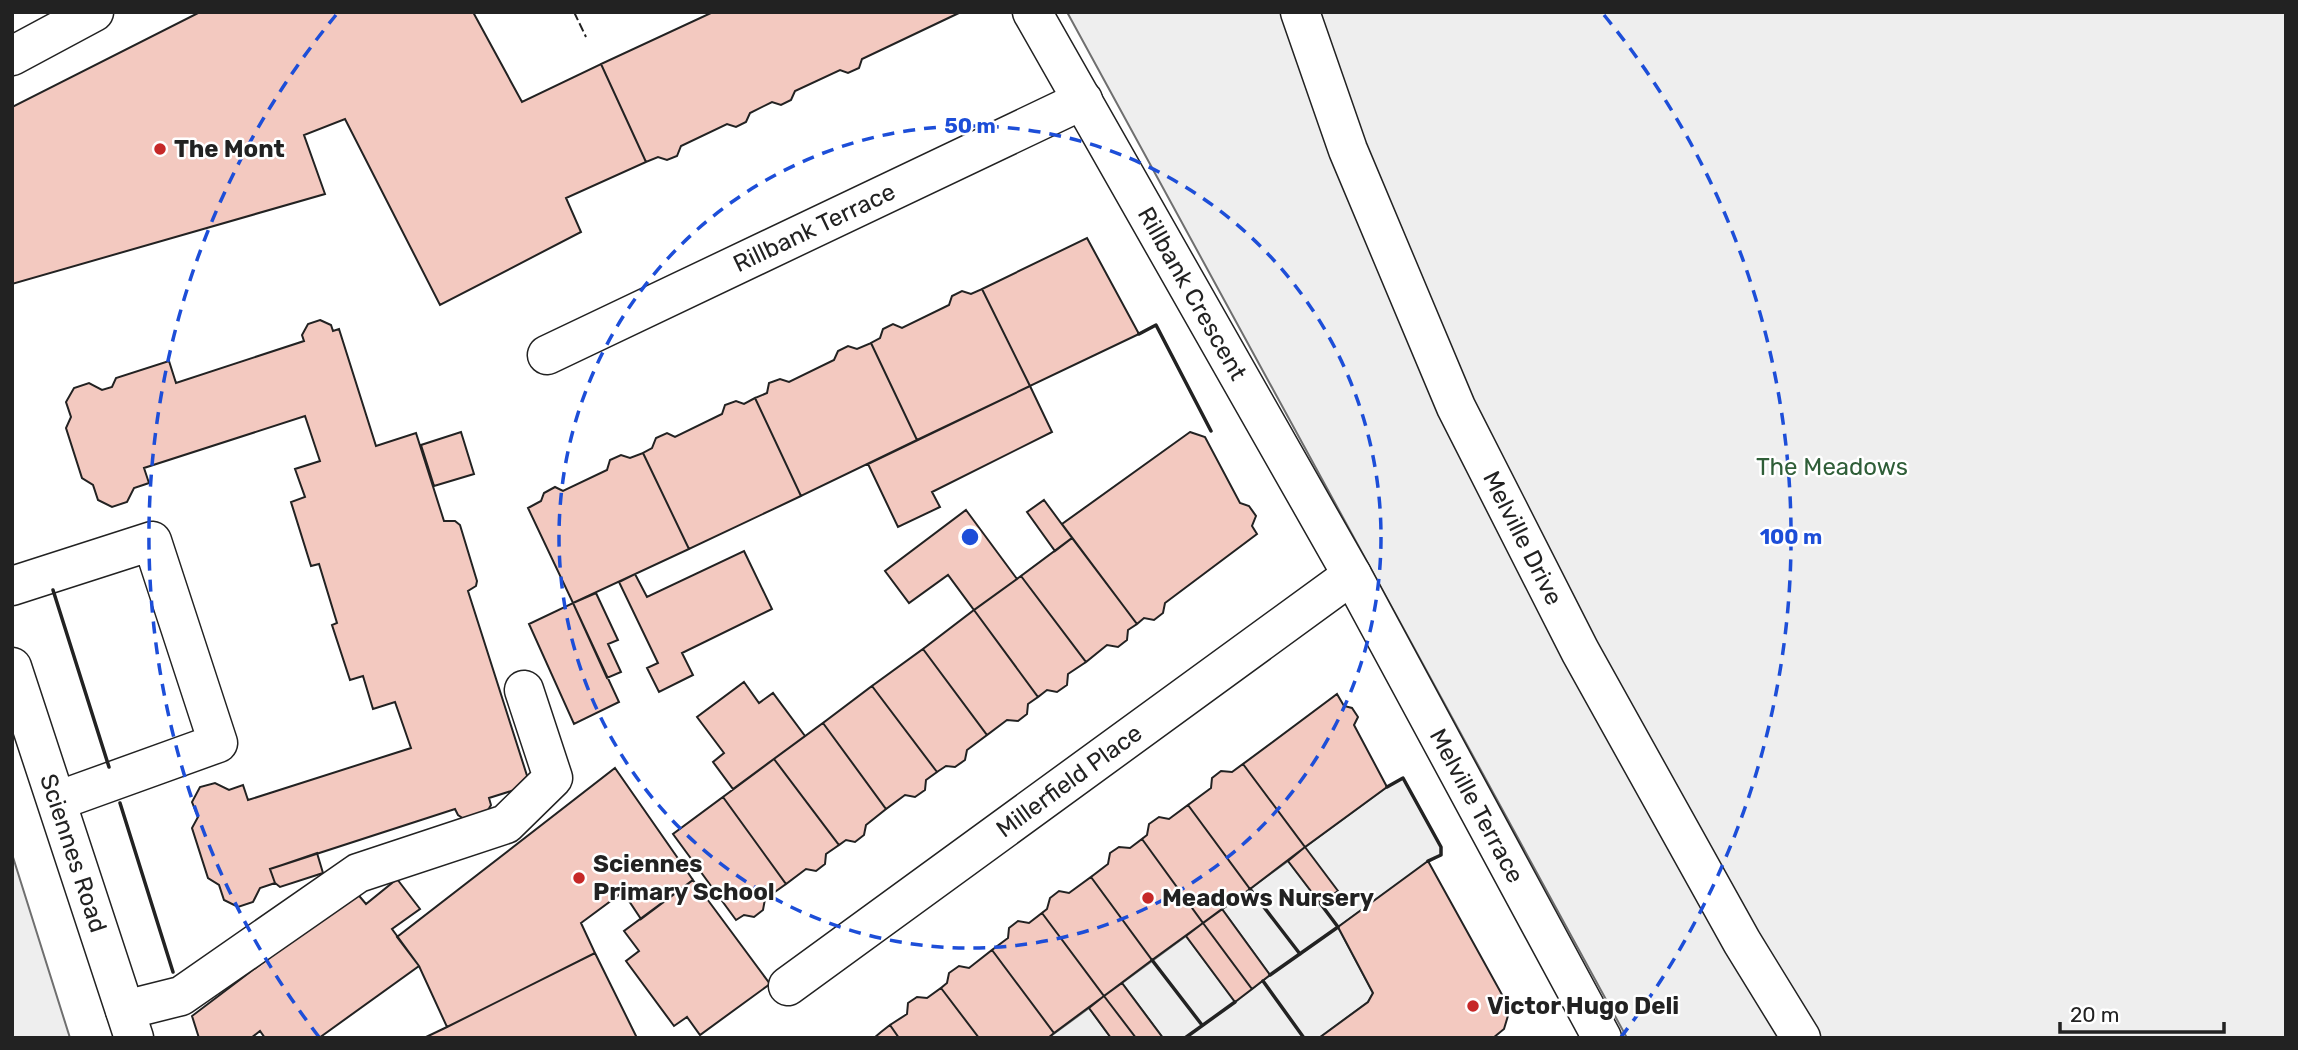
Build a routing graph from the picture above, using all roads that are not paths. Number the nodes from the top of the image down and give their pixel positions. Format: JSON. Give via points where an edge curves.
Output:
{"nodes":[{"id":1,"x":94,"y":12,"type":"edge"},
{"id":2,"x":1032,"y":12,"type":"edge"},
{"id":3,"x":1300,"y":12,"type":"edge"},
{"id":4,"x":12,"y":56,"type":"edge"},
{"id":5,"x":1083,"y":100,"type":"junction"},
{"id":6,"x":547,"y":355,"type":"dead end"},
{"id":7,"x":1352,"y":575,"type":"junction"},
{"id":8,"x":12,"y":586,"type":"edge"},
{"id":9,"x":12,"y":667,"type":"edge"},
{"id":10,"x":524,"y":690,"type":"dead end"},
{"id":11,"x":57,"y":801,"type":"junction"},
{"id":12,"x":788,"y":986,"type":"dead end"},
{"id":13,"x":130,"y":1024,"type":"edge"},
{"id":14,"x":1602,"y":1038,"type":"edge"},
{"id":15,"x":1801,"y":1038,"type":"edge"}],
"edges":[{"from":1,"to":4,"type":"street"},
{"from":2,"to":5,"type":"street","name":"Rillbank Crescent"},
{"from":3,"to":15,"type":"street","name":"Melville Drive","via":[[1348,150],[1456,407],[1580,651],[1742,942]]},
{"from":5,"to":6,"type":"street","name":"Rillbank Terrace"},
{"from":5,"to":7,"type":"street","name":"Rillbank Crescent"},
{"from":7,"to":12,"type":"street","name":"Millerfield Place"},
{"from":7,"to":14,"type":"street","name":"Melville Terrace"},
{"from":8,"to":11,"type":"street","via":[[152,541],[218,743]]},
{"from":9,"to":11,"type":"street","name":"Sciennes Road"},
{"from":10,"to":13,"type":"street","via":[[553,778],[506,824],[358,873],[181,996]]},
{"from":11,"to":13,"type":"street","name":"Sciennes Road"}]}
